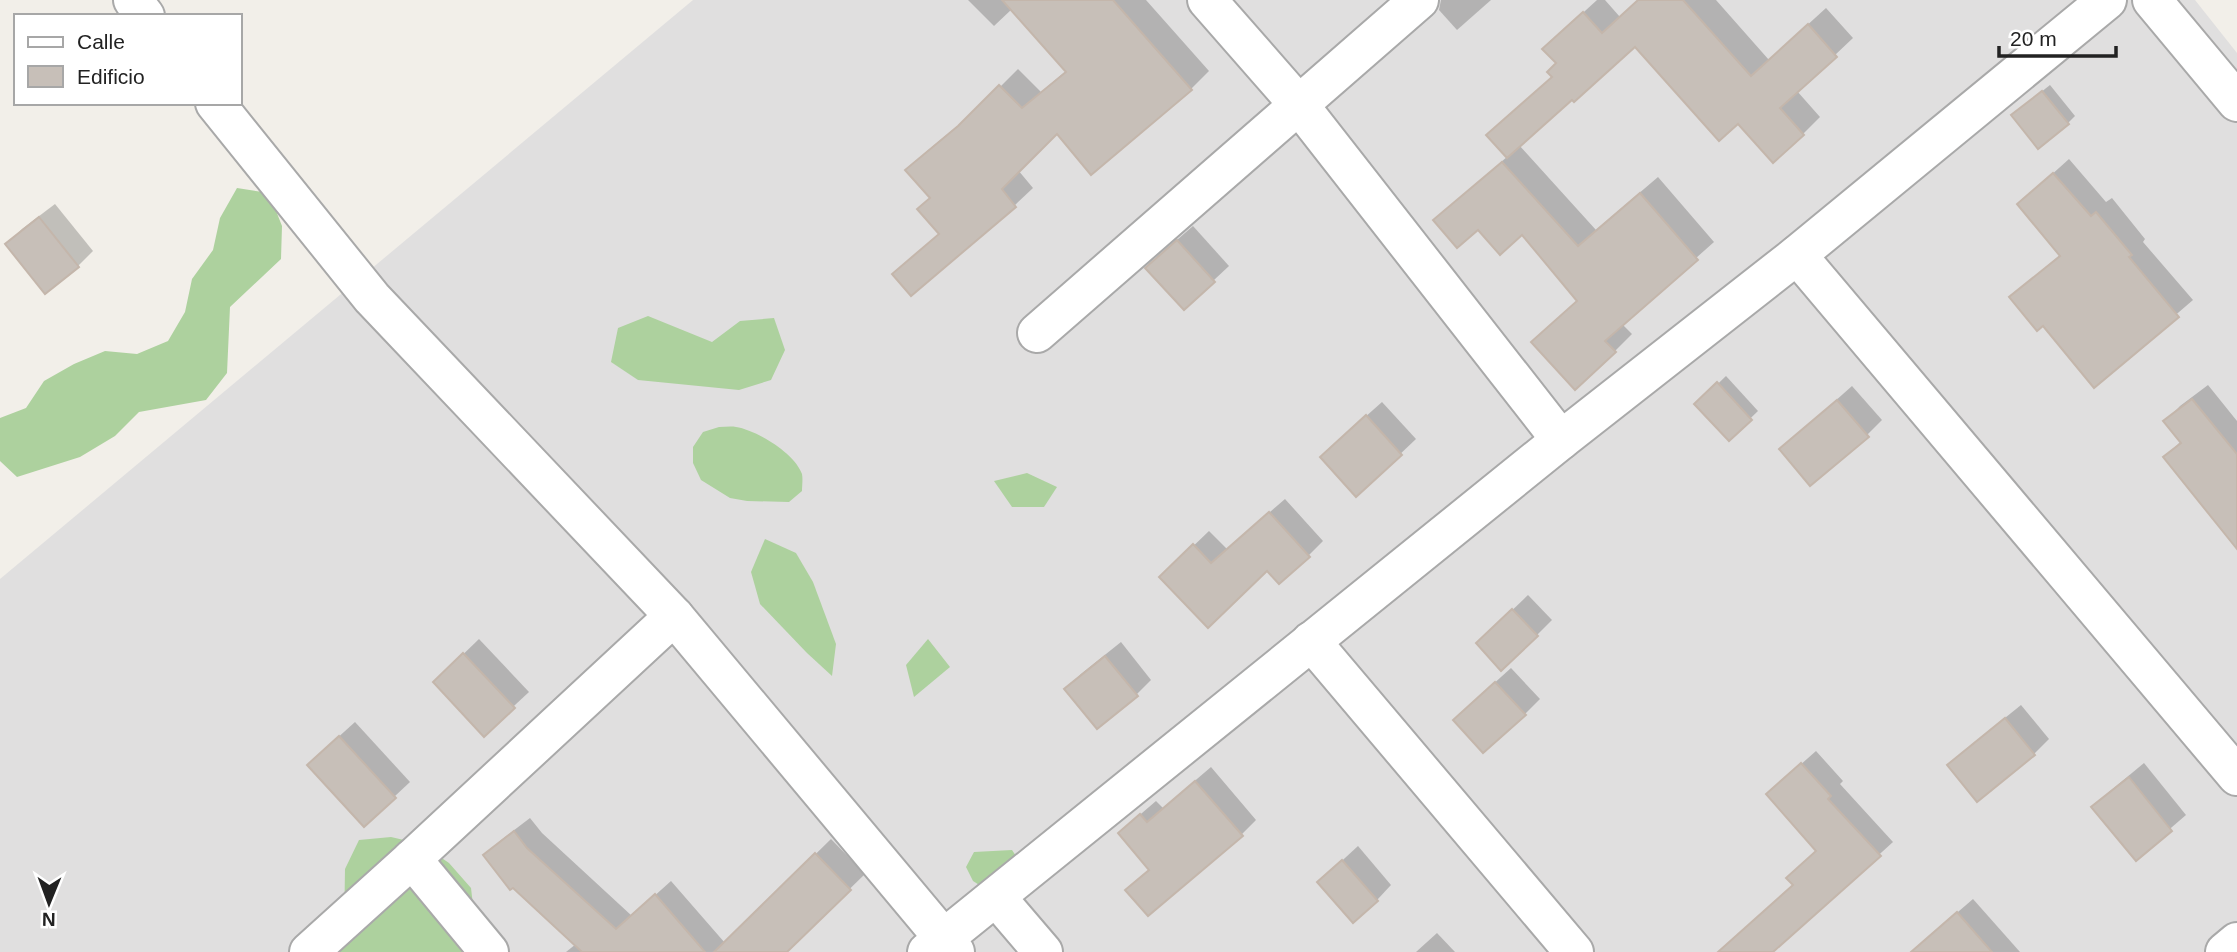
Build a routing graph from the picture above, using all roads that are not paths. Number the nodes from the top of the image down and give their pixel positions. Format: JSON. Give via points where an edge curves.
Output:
{"nodes":[{"id":1,"x":1207,"y":0,"type":"edge"},
{"id":2,"x":1419,"y":0,"type":"edge"},
{"id":3,"x":2107,"y":0,"type":"edge"},
{"id":4,"x":2152,"y":0,"type":"edge"},
{"id":5,"x":2237,"y":102,"type":"edge"},
{"id":6,"x":217,"y":105,"type":"edge"},
{"id":7,"x":1299,"y":105,"type":"junction"},
{"id":8,"x":1797,"y":255,"type":"junction"},
{"id":9,"x":1037,"y":333,"type":"dead end"},
{"id":10,"x":1561,"y":440,"type":"junction"},
{"id":11,"x":674,"y":616,"type":"junction"},
{"id":12,"x":1311,"y":641,"type":"junction"},
{"id":13,"x":2237,"y":776,"type":"edge"},
{"id":14,"x":412,"y":859,"type":"junction"},
{"id":15,"x":996,"y":897,"type":"junction"},
{"id":16,"x":2237,"y":942,"type":"edge"},
{"id":17,"x":942,"y":947,"type":"edge"},
{"id":18,"x":309,"y":952,"type":"edge"},
{"id":19,"x":489,"y":952,"type":"edge"},
{"id":20,"x":1043,"y":952,"type":"edge"},
{"id":21,"x":1574,"y":952,"type":"edge"},
{"id":22,"x":2225,"y":952,"type":"edge"}],
"edges":[{"from":1,"to":7,"type":"street"},
{"from":2,"to":7,"type":"street"},
{"from":3,"to":8,"type":"street"},
{"from":4,"to":5,"type":"street"},
{"from":6,"to":11,"type":"street","via":[[372,298]]},
{"from":7,"to":9,"type":"street"},
{"from":7,"to":10,"type":"street"},
{"from":8,"to":10,"type":"street"},
{"from":8,"to":13,"type":"street"},
{"from":10,"to":12,"type":"street"},
{"from":11,"to":14,"type":"street"},
{"from":11,"to":17,"type":"street"},
{"from":12,"to":15,"type":"street"},
{"from":12,"to":21,"type":"street"},
{"from":14,"to":18,"type":"street"},
{"from":14,"to":19,"type":"street"},
{"from":15,"to":17,"type":"street"},
{"from":15,"to":20,"type":"street"},
{"from":16,"to":22,"type":"street"}]}
